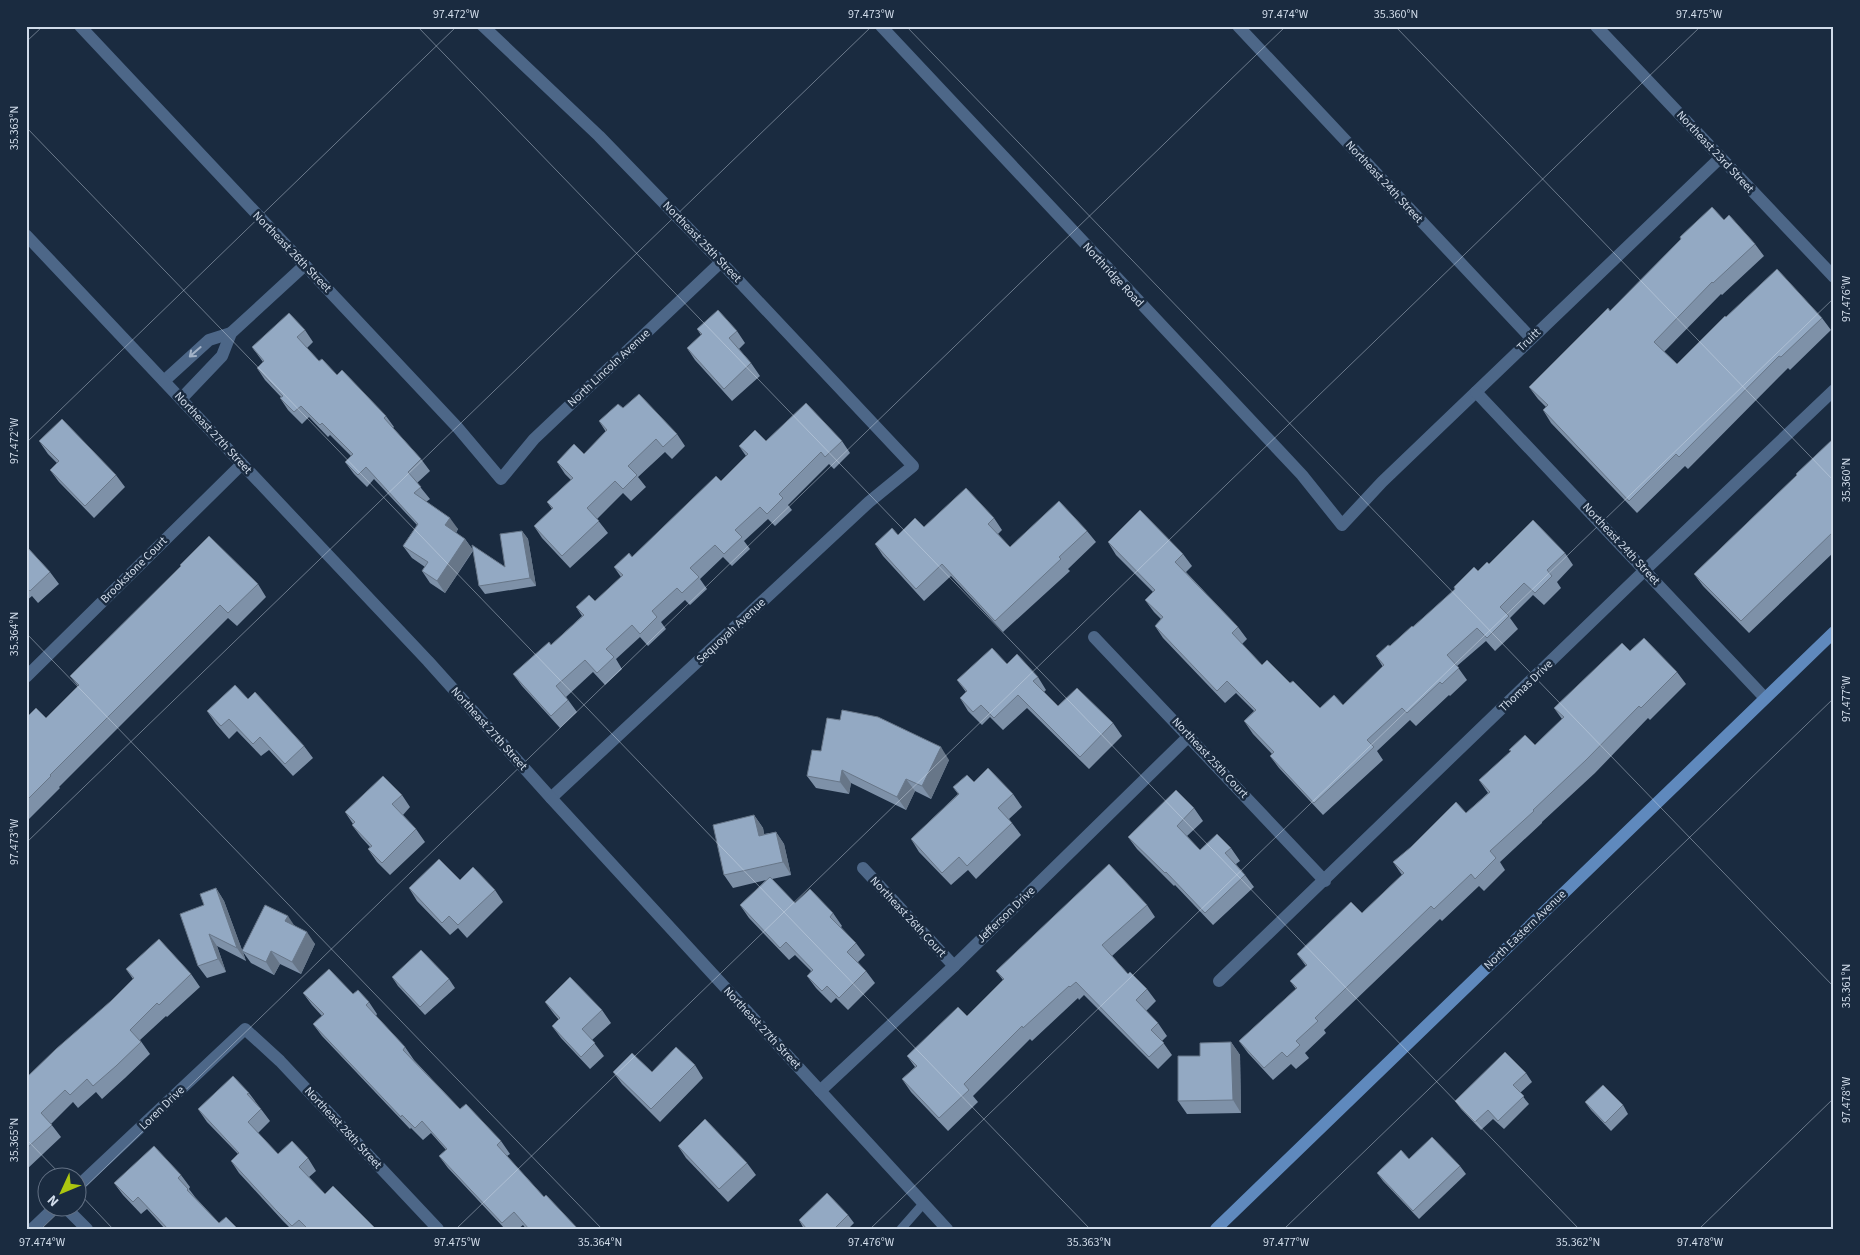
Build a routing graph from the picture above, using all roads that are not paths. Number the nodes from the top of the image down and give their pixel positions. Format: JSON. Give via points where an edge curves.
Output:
{"nodes":[{"id":1,"x":80,"y":26,"type":"edge"},
{"id":2,"x":482,"y":26,"type":"edge"},
{"id":3,"x":881,"y":26,"type":"edge"},
{"id":4,"x":1238,"y":26,"type":"edge"},
{"id":5,"x":1596,"y":26,"type":"edge"},
{"id":6,"x":1720,"y":158,"type":"junction"},
{"id":7,"x":26,"y":235,"type":"edge"},
{"id":8,"x":721,"y":262,"type":"junction"},
{"id":9,"x":305,"y":265,"type":"junction"},
{"id":10,"x":1834,"y":277,"type":"edge"},
{"id":11,"x":231,"y":333,"type":"junction"},
{"id":12,"x":1531,"y":338,"type":"junction"},
{"id":13,"x":164,"y":381,"type":"junction"},
{"id":14,"x":1834,"y":390,"type":"edge"},
{"id":15,"x":1476,"y":392,"type":"junction"},
{"id":16,"x":181,"y":399,"type":"junction"},
{"id":17,"x":242,"y":464,"type":"junction"},
{"id":18,"x":913,"y":466,"type":"joint"},
{"id":19,"x":501,"y":479,"type":"joint"},
{"id":20,"x":1342,"y":526,"type":"joint"},
{"id":21,"x":1645,"y":570,"type":"junction"},
{"id":22,"x":1834,"y":632,"type":"edge"},
{"id":23,"x":1094,"y":637,"type":"dead end"},
{"id":24,"x":26,"y":677,"type":"edge"},
{"id":25,"x":1765,"y":698,"type":"junction"},
{"id":26,"x":1190,"y":736,"type":"junction"},
{"id":27,"x":551,"y":798,"type":"junction"},
{"id":28,"x":863,"y":868,"type":"dead end"},
{"id":29,"x":1325,"y":880,"type":"junction"},
{"id":30,"x":954,"y":966,"type":"junction"},
{"id":31,"x":1219,"y":981,"type":"dead end"},
{"id":32,"x":246,"y":1029,"type":"joint"},
{"id":33,"x":820,"y":1091,"type":"junction"},
{"id":34,"x":88,"y":1177,"type":"edge"},
{"id":35,"x":923,"y":1204,"type":"junction"},
{"id":36,"x":44,"y":1218,"type":"edge"},
{"id":37,"x":76,"y":1218,"type":"edge"},
{"id":38,"x":32,"y":1229,"type":"edge"},
{"id":39,"x":87,"y":1229,"type":"edge"},
{"id":40,"x":438,"y":1229,"type":"edge"},
{"id":41,"x":900,"y":1229,"type":"edge"},
{"id":42,"x":947,"y":1229,"type":"edge"},
{"id":43,"x":1216,"y":1229,"type":"edge"}],
"edges":[{"from":1,"to":9,"type":"street","name":"Northeast 26th Street"},
{"from":2,"to":8,"type":"street","name":"Northeast 25th Street","via":[[598,136]]},
{"from":3,"to":20,"type":"street","name":"Northridge Road","via":[[1302,475]]},
{"from":4,"to":12,"type":"street","name":"Northeast 24th Street"},
{"from":5,"to":6,"type":"street","name":"Northeast 23rd Street"},
{"from":6,"to":10,"type":"street","name":"Northeast 23rd Street"},
{"from":6,"to":12,"type":"street","name":"Truitt"},
{"from":7,"to":13,"type":"street","name":"Northeast 27th Street"},
{"from":8,"to":18,"type":"street","name":"Northeast 25th Street"},
{"from":8,"to":19,"type":"street","name":"North Lincoln Avenue","via":[[534,439]]},
{"from":9,"to":11,"type":"street"},
{"from":9,"to":19,"type":"street","name":"Northeast 26th Street","via":[[458,428]]},
{"from":11,"to":13,"type":"street","one_way":true,"via":[[209,340]]},
{"from":11,"to":16,"type":"street","via":[[222,356]]},
{"from":12,"to":15,"type":"street","name":"Truitt"},
{"from":13,"to":16,"type":"street","name":"Northeast 27th Street"},
{"from":14,"to":21,"type":"street","name":"Thomas Drive"},
{"from":15,"to":20,"type":"street","name":"Truitt","via":[[1382,482]]},
{"from":15,"to":21,"type":"street","name":"Northeast 24th Street"},
{"from":16,"to":17,"type":"street","name":"Northeast 27th Street"},
{"from":17,"to":24,"type":"street","name":"Brookstone Court"},
{"from":17,"to":27,"type":"street","name":"Northeast 27th Street","via":[[428,661]]},
{"from":18,"to":27,"type":"street","name":"Sequoyah Avenue","via":[[869,502]]},
{"from":21,"to":25,"type":"street","name":"Northeast 24th Street"},
{"from":21,"to":29,"type":"street","name":"Thomas Drive"},
{"from":22,"to":25,"type":"main road","name":"North Eastern Avenue"},
{"from":23,"to":26,"type":"street","name":"Northeast 25th Court"},
{"from":25,"to":43,"type":"main road","name":"North Eastern Avenue"},
{"from":26,"to":29,"type":"street","name":"Northeast 25th Court"},
{"from":26,"to":30,"type":"street","name":"Jefferson Drive"},
{"from":27,"to":33,"type":"street","name":"Northeast 27th Street"},
{"from":28,"to":30,"type":"street","name":"Northeast 26th Court"},
{"from":29,"to":31,"type":"street","name":"Thomas Drive"},
{"from":30,"to":33,"type":"street","name":"Jefferson Drive"},
{"from":32,"to":34,"type":"street","name":"Loren Drive"},
{"from":32,"to":40,"type":"street","name":"Northeast 28th Street"},
{"from":33,"to":35,"type":"street","name":"Northeast 27th Street"},
{"from":35,"to":41,"type":"lane"},
{"from":35,"to":42,"type":"street","name":"Northeast 27th Street"},
{"from":36,"to":38,"type":"street"},
{"from":37,"to":39,"type":"street"}]}
